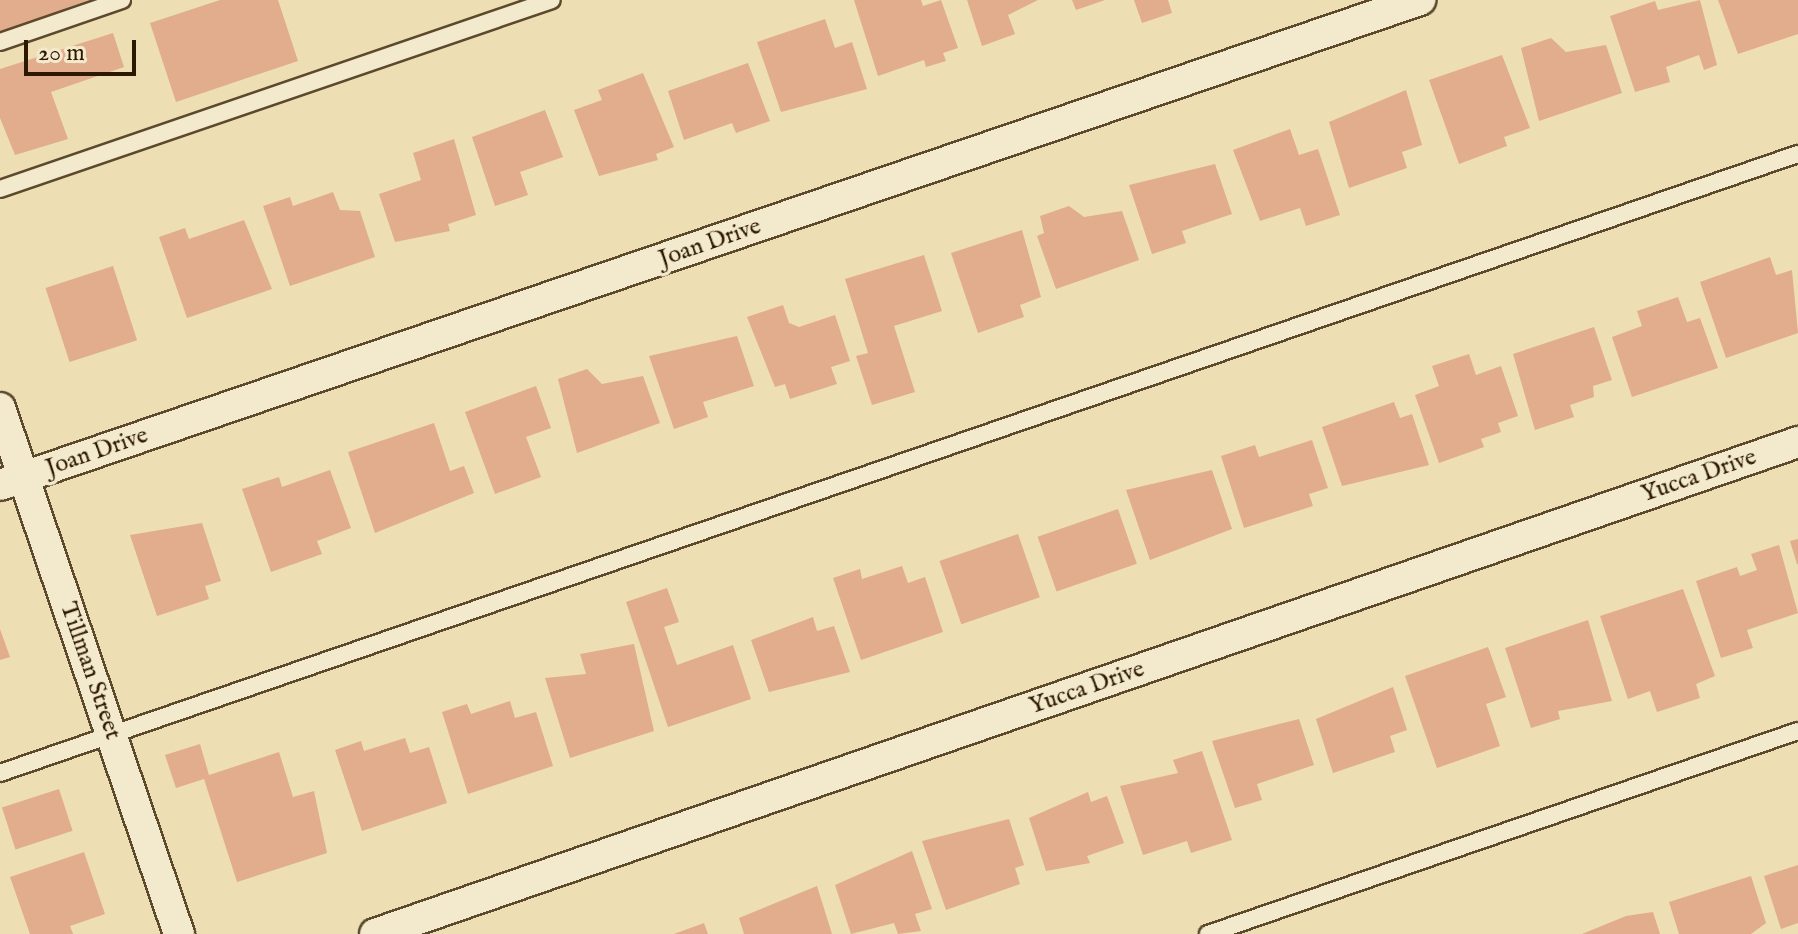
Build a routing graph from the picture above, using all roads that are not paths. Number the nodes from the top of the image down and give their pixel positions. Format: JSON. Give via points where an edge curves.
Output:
{"nodes":[{"id":1,"x":122,"y":0,"type":"edge"},
{"id":2,"x":552,"y":0,"type":"edge"},
{"id":3,"x":1420,"y":0,"type":"edge"},
{"id":4,"x":0,"y":42,"type":"edge"},
{"id":5,"x":1798,"y":154,"type":"edge"},
{"id":6,"x":0,"y":189,"type":"edge"},
{"id":7,"x":0,"y":408,"type":"edge"},
{"id":8,"x":1798,"y":442,"type":"edge"},
{"id":9,"x":12,"y":481,"type":"edge"},
{"id":10,"x":1798,"y":731,"type":"edge"},
{"id":11,"x":112,"y":734,"type":"junction"},
{"id":12,"x":0,"y":773,"type":"edge"},
{"id":13,"x":179,"y":934,"type":"edge"},
{"id":14,"x":375,"y":934,"type":"edge"},
{"id":15,"x":1208,"y":934,"type":"edge"}],
"edges":[{"from":1,"to":4,"type":"lane"},
{"from":2,"to":6,"type":"lane"},
{"from":3,"to":9,"type":"street","name":"Joan Drive"},
{"from":5,"to":11,"type":"lane"},
{"from":7,"to":9,"type":"street","name":"Tillman Street"},
{"from":8,"to":14,"type":"street","name":"Yucca Drive"},
{"from":9,"to":11,"type":"street","name":"Tillman Street"},
{"from":10,"to":15,"type":"lane"},
{"from":11,"to":12,"type":"lane"},
{"from":11,"to":13,"type":"street","name":"Tillman Street"}]}
